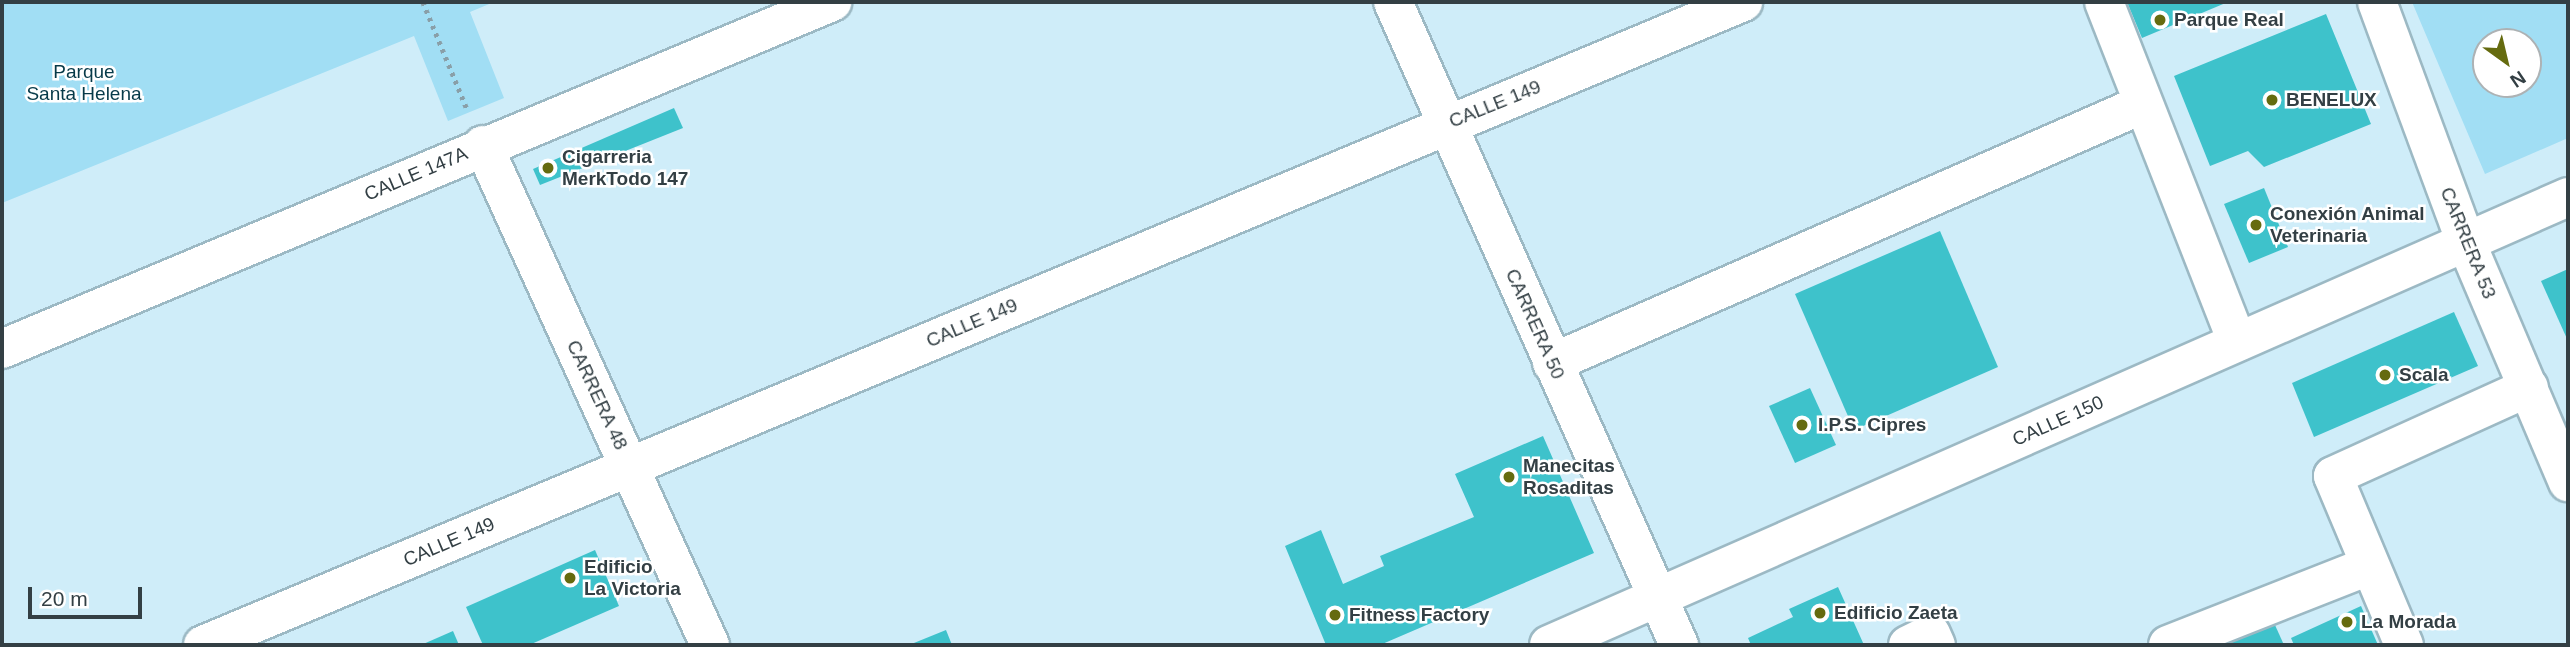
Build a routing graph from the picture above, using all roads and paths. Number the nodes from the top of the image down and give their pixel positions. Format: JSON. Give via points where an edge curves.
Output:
{"nodes":[{"id":1,"x":424,"y":2,"type":"edge"},
{"id":2,"x":832,"y":2,"type":"edge"},
{"id":3,"x":1393,"y":2,"type":"edge"},
{"id":4,"x":1742,"y":2,"type":"edge"},
{"id":5,"x":2104,"y":2,"type":"edge"},
{"id":6,"x":2377,"y":2,"type":"edge"},
{"id":7,"x":2143,"y":104,"type":"junction"},
{"id":8,"x":1445,"y":125,"type":"junction"},
{"id":9,"x":483,"y":145,"type":"junction"},
{"id":10,"x":2568,"y":197,"type":"edge"},
{"id":11,"x":2466,"y":242,"type":"junction"},
{"id":12,"x":2237,"y":342,"type":"junction"},
{"id":13,"x":2,"y":349,"type":"edge"},
{"id":14,"x":1552,"y":363,"type":"junction"},
{"id":15,"x":2529,"y":387,"type":"junction"},
{"id":16,"x":629,"y":467,"type":"junction"},
{"id":17,"x":2568,"y":482,"type":"edge"},
{"id":18,"x":2369,"y":566,"type":"junction"},
{"id":19,"x":1658,"y":597,"type":"junction"},
{"id":20,"x":203,"y":645,"type":"edge"},
{"id":21,"x":710,"y":645,"type":"edge"},
{"id":22,"x":1549,"y":645,"type":"edge"},
{"id":23,"x":1679,"y":645,"type":"edge"},
{"id":24,"x":1908,"y":645,"type":"edge"},
{"id":25,"x":1936,"y":645,"type":"edge"},
{"id":26,"x":2168,"y":645,"type":"edge"},
{"id":27,"x":2404,"y":645,"type":"edge"}],
"edges":[{"from":1,"to":9,"type":"path"},
{"from":2,"to":9,"type":"street","name":"CALLE 147A"},
{"from":3,"to":8,"type":"street","name":"CARRERA 50"},
{"from":4,"to":8,"type":"street","name":"CALLE 149"},
{"from":5,"to":7,"type":"street"},
{"from":6,"to":11,"type":"street","name":"CARRERA 53"},
{"from":7,"to":12,"type":"street"},
{"from":7,"to":14,"type":"street"},
{"from":8,"to":14,"type":"street","name":"CARRERA 50"},
{"from":8,"to":16,"type":"street","name":"CALLE 149"},
{"from":9,"to":13,"type":"street","name":"CALLE 147A"},
{"from":9,"to":16,"type":"street","name":"CARRERA 48"},
{"from":10,"to":11,"type":"street","name":"CALLE 150"},
{"from":11,"to":12,"type":"street","name":"CALLE 150"},
{"from":11,"to":15,"type":"street","name":"CARRERA 53"},
{"from":12,"to":19,"type":"street","name":"CALLE 150"},
{"from":14,"to":19,"type":"street","name":"CARRERA 50"},
{"from":15,"to":17,"type":"street","name":"CARRERA 53"},
{"from":15,"to":18,"type":"street","via":[[2333,476]]},
{"from":16,"to":20,"type":"street","name":"CALLE 149"},
{"from":16,"to":21,"type":"street","name":"CARRERA 48"},
{"from":18,"to":26,"type":"street"},
{"from":18,"to":27,"type":"street"},
{"from":19,"to":22,"type":"street","name":"CALLE 150"},
{"from":19,"to":23,"type":"street","name":"CARRERA 50"},
{"from":24,"to":25,"type":"street","via":[[1931,634]]}]}
